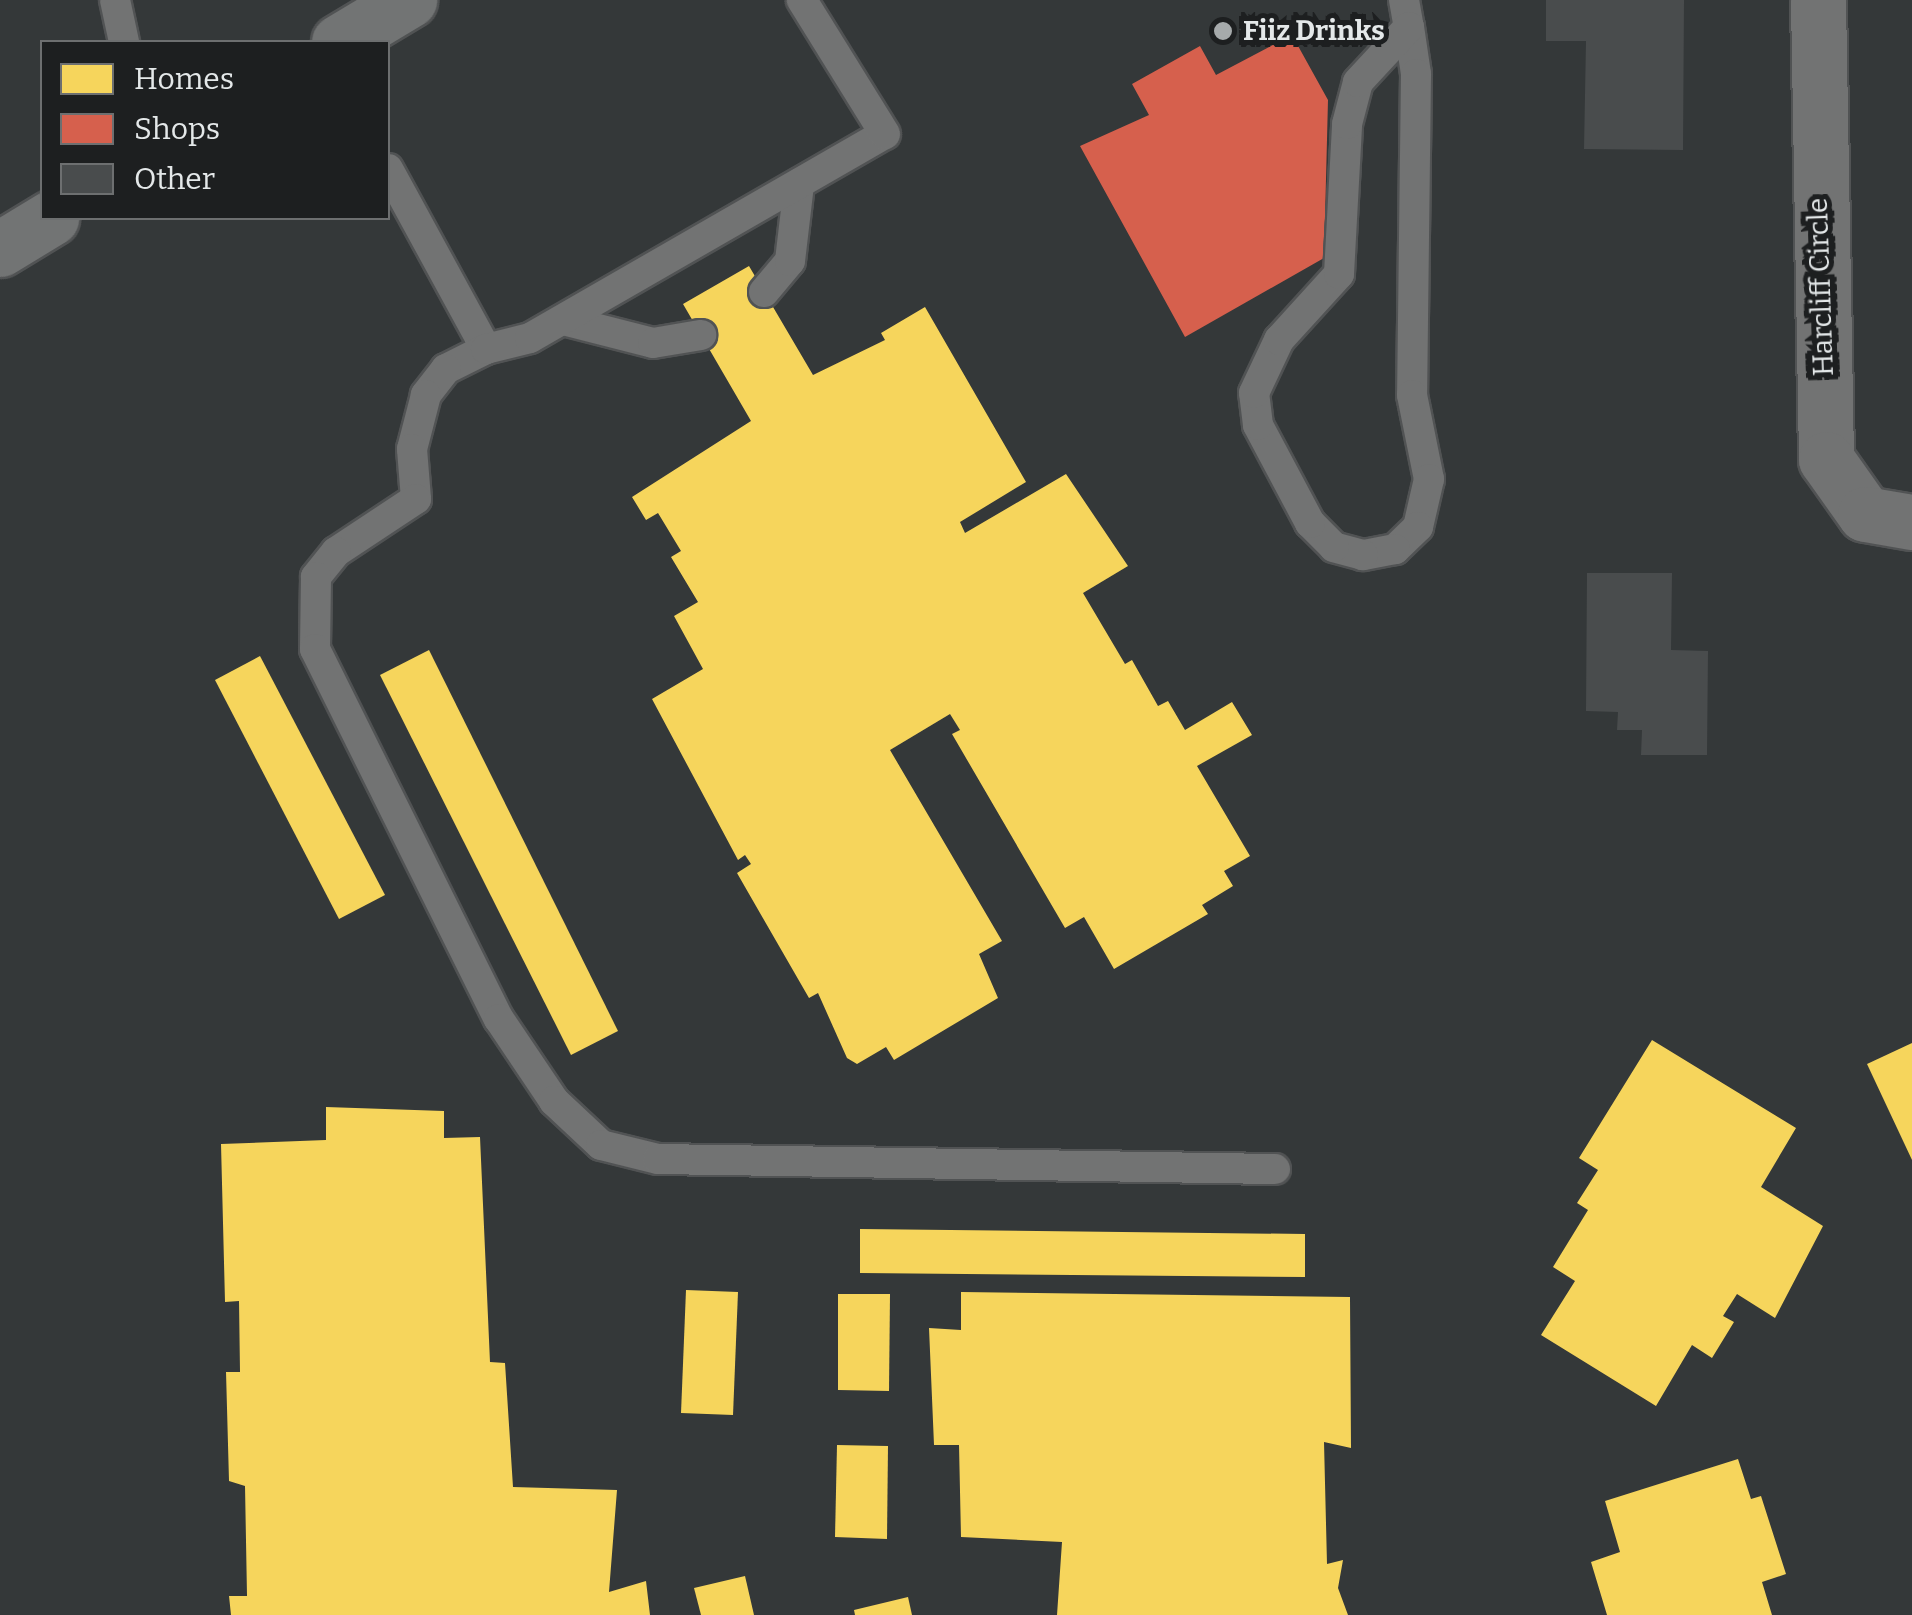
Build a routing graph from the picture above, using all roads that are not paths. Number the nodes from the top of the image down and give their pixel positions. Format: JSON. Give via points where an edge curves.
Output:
{"nodes":[{"id":1,"x":115,"y":0,"type":"edge"},
{"id":2,"x":409,"y":0,"type":"edge"},
{"id":3,"x":802,"y":0,"type":"edge"},
{"id":4,"x":1818,"y":0,"type":"edge"},
{"id":5,"x":1406,"y":13,"type":"edge"},
{"id":6,"x":124,"y":40,"type":"edge"},
{"id":7,"x":342,"y":40,"type":"edge"},
{"id":8,"x":390,"y":172,"type":"edge"},
{"id":9,"x":799,"y":184,"type":"junction"},
{"id":10,"x":48,"y":220,"type":"edge"},
{"id":11,"x":0,"y":248,"type":"edge"},
{"id":12,"x":764,"y":292,"type":"dead end"},
{"id":13,"x":563,"y":320,"type":"junction"},
{"id":14,"x":701,"y":335,"type":"dead end"},
{"id":15,"x":486,"y":348,"type":"junction"},
{"id":16,"x":1912,"y":522,"type":"edge"},
{"id":17,"x":1275,"y":1169,"type":"dead end"}],
"edges":[{"from":1,"to":6,"type":"lane"},
{"from":2,"to":7,"type":"main road"},
{"from":3,"to":9,"type":"lane","via":[[886,134]]},
{"from":4,"to":16,"type":"street","name":"Harcliff Circle","via":[[1826,459],[1865,514]]},
{"from":5,"to":5,"type":"lane","via":[[1358,82],[1347,124],[1345,251],[1338,274],[1279,340],[1254,393],[1266,443],[1310,523],[1334,547],[1381,554],[1418,528],[1429,479],[1412,395],[1416,74]]},
{"from":8,"to":15,"type":"lane"},
{"from":9,"to":12,"type":"lane","via":[[790,261]]},
{"from":9,"to":13,"type":"lane"},
{"from":10,"to":11,"type":"main road"},
{"from":13,"to":14,"type":"lane","via":[[653,343]]},
{"from":13,"to":15,"type":"lane","via":[[530,338]]},
{"from":15,"to":17,"type":"lane","via":[[446,369],[426,395],[412,449],[416,499],[336,552],[316,578],[315,649],[499,1019],[532,1073],[578,1126],[628,1156],[658,1160]]}]}
